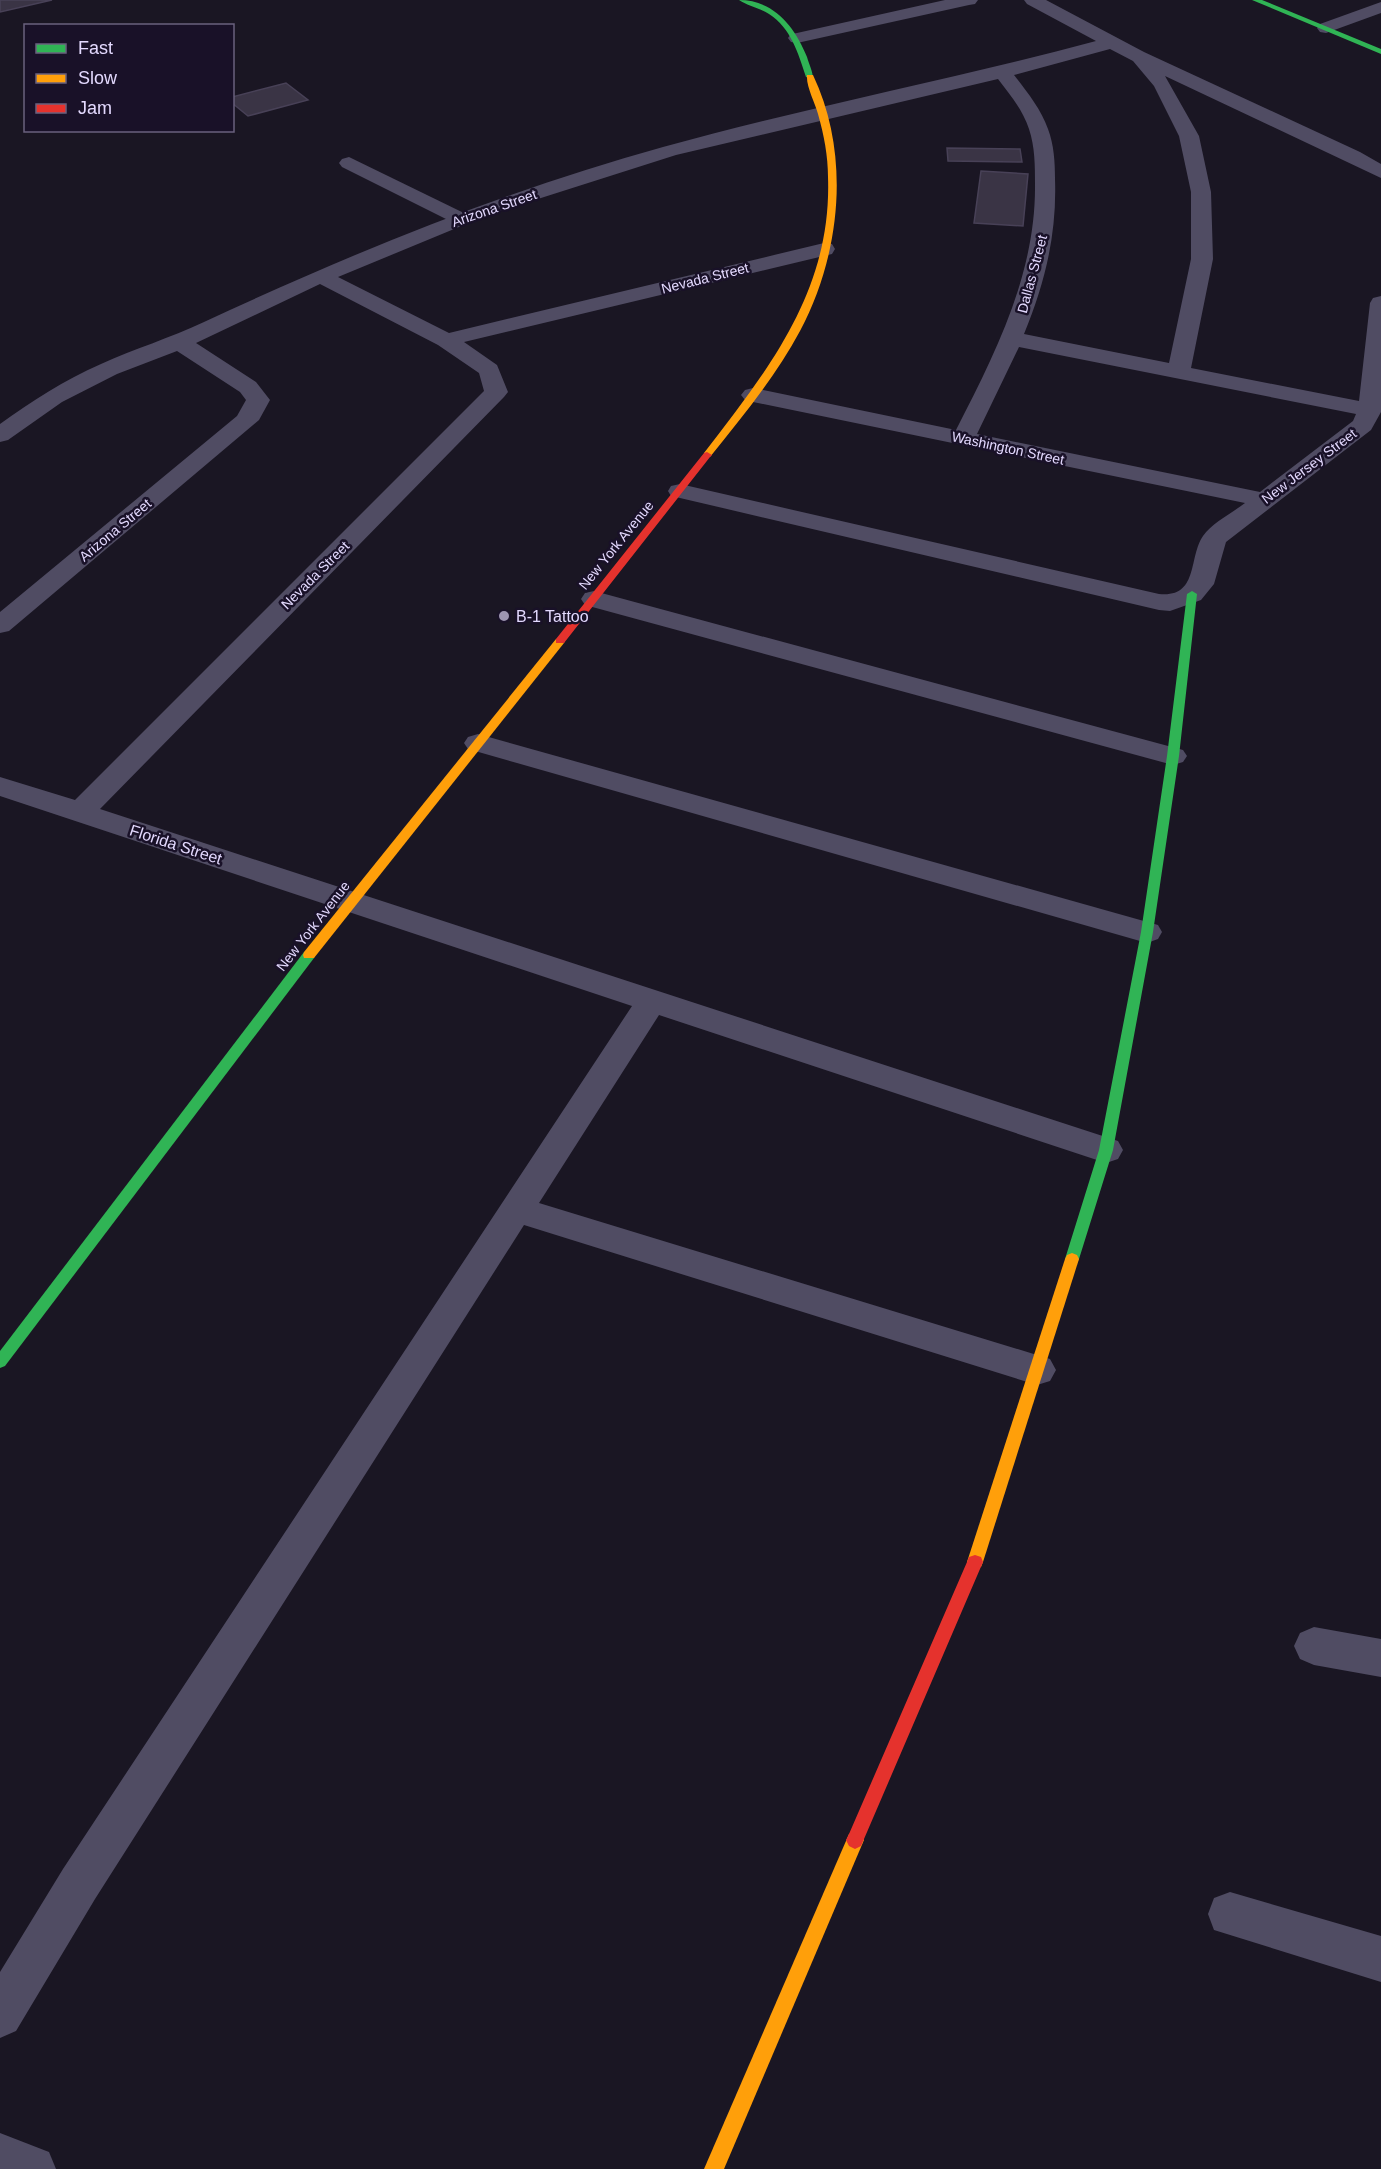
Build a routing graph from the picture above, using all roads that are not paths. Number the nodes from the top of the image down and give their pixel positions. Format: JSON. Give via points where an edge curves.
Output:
{"nodes":[{"id":1,"x":743,"y":0,"type":"edge"},
{"id":2,"x":969,"y":0,"type":"edge"},
{"id":3,"x":1032,"y":0,"type":"edge"},
{"id":4,"x":1256,"y":0,"type":"edge"},
{"id":5,"x":1381,"y":7,"type":"edge"},
{"id":6,"x":1326,"y":28,"type":"junction"},
{"id":7,"x":797,"y":38,"type":"junction"},
{"id":8,"x":1113,"y":42,"type":"junction"},
{"id":9,"x":1381,"y":52,"type":"edge"},
{"id":10,"x":1137,"y":56,"type":"junction"},
{"id":11,"x":1003,"y":72,"type":"junction"},
{"id":12,"x":822,"y":113,"type":"junction"},
{"id":13,"x":349,"y":163,"type":"dead end"},
{"id":14,"x":1381,"y":172,"type":"edge"},
{"id":15,"x":461,"y":219,"type":"junction"},
{"id":16,"x":824,"y":249,"type":"junction"},
{"id":17,"x":320,"y":276,"type":"junction"},
{"id":18,"x":1381,"y":303,"type":"edge"},
{"id":19,"x":1013,"y":339,"type":"junction"},
{"id":20,"x":446,"y":340,"type":"junction"},
{"id":21,"x":179,"y":342,"type":"junction"},
{"id":22,"x":1179,"y":371,"type":"junction"},
{"id":23,"x":753,"y":395,"type":"junction"},
{"id":24,"x":1370,"y":410,"type":"junction"},
{"id":25,"x":0,"y":435,"type":"edge"},
{"id":26,"x":963,"y":438,"type":"junction"},
{"id":27,"x":680,"y":491,"type":"junction"},
{"id":28,"x":1264,"y":500,"type":"junction"},
{"id":29,"x":1186,"y":597,"type":"junction"},
{"id":30,"x":594,"y":598,"type":"junction"},
{"id":31,"x":0,"y":625,"type":"edge"},
{"id":32,"x":478,"y":743,"type":"junction"},
{"id":33,"x":1173,"y":756,"type":"junction"},
{"id":34,"x":0,"y":786,"type":"edge"},
{"id":35,"x":80,"y":812,"type":"junction"},
{"id":36,"x":351,"y":902,"type":"junction"},
{"id":37,"x":1147,"y":932,"type":"junction"},
{"id":38,"x":651,"y":1000,"type":"junction"},
{"id":39,"x":1106,"y":1150,"type":"junction"},
{"id":40,"x":516,"y":1209,"type":"junction"},
{"id":41,"x":0,"y":1362,"type":"edge"},
{"id":42,"x":1037,"y":1370,"type":"junction"},
{"id":43,"x":1314,"y":1646,"type":"dead end"},
{"id":44,"x":1381,"y":1658,"type":"edge"},
{"id":45,"x":1230,"y":1914,"type":"dead end"},
{"id":46,"x":1381,"y":1959,"type":"edge"},
{"id":47,"x":0,"y":2015,"type":"edge"},
{"id":48,"x":0,"y":2157,"type":"edge"},
{"id":49,"x":32,"y":2169,"type":"edge"},
{"id":50,"x":714,"y":2169,"type":"edge"}],
"edges":[{"from":1,"to":7,"type":"street","name":"New York Avenue","via":[[777,12]]},
{"from":2,"to":7,"type":"street"},
{"from":3,"to":8,"type":"street"},
{"from":4,"to":6,"type":"street"},
{"from":5,"to":6,"type":"street"},
{"from":6,"to":9,"type":"street"},
{"from":7,"to":12,"type":"street","name":"New York Avenue"},
{"from":8,"to":10,"type":"street"},
{"from":8,"to":11,"type":"street"},
{"from":10,"to":14,"type":"street"},
{"from":10,"to":22,"type":"street","via":[[1162,84],[1189,136],[1201,192],[1202,259]]},
{"from":11,"to":12,"type":"street"},
{"from":11,"to":19,"type":"street","name":"Dallas Street","via":[[1036,122],[1046,178],[1043,245]]},
{"from":12,"to":15,"type":"street","name":"Arizona Street","via":[[669,151]]},
{"from":12,"to":16,"type":"street","name":"New York Avenue","via":[[832,169]]},
{"from":13,"to":15,"type":"street"},
{"from":15,"to":17,"type":"street","name":"Arizona Street"},
{"from":16,"to":20,"type":"street","name":"Nevada Street"},
{"from":16,"to":23,"type":"street","name":"New York Avenue","via":[[805,313]]},
{"from":17,"to":20,"type":"street","name":"Nevada Street"},
{"from":17,"to":21,"type":"street","name":"Arizona Street"},
{"from":18,"to":24,"type":"street","name":"New Jersey Street"},
{"from":19,"to":22,"type":"street"},
{"from":19,"to":26,"type":"street","name":"Dallas Street"},
{"from":20,"to":35,"type":"street","name":"Nevada Street","via":[[489,370],[496,392]]},
{"from":21,"to":25,"type":"street","name":"Arizona Street","via":[[109,369],[54,397]]},
{"from":21,"to":31,"type":"street","name":"Arizona Street","via":[[248,387],[258,400],[247,420]]},
{"from":22,"to":24,"type":"street"},
{"from":23,"to":26,"type":"street","name":"Washington Street"},
{"from":23,"to":27,"type":"street","name":"New York Avenue"},
{"from":24,"to":28,"type":"street","name":"New Jersey Street","via":[[1353,435]]},
{"from":26,"to":28,"type":"street","name":"Washington Street"},
{"from":27,"to":29,"type":"street","via":[[1159,602]]},
{"from":27,"to":30,"type":"street","name":"New York Avenue"},
{"from":28,"to":29,"type":"street","name":"New Jersey Street","via":[[1214,539],[1201,584]]},
{"from":29,"to":33,"type":"street"},
{"from":30,"to":32,"type":"street","name":"New York Avenue"},
{"from":30,"to":33,"type":"street"},
{"from":32,"to":36,"type":"street","name":"New York Avenue"},
{"from":32,"to":37,"type":"street"},
{"from":33,"to":37,"type":"street"},
{"from":34,"to":35,"type":"street","name":"Florida Street"},
{"from":35,"to":36,"type":"street","name":"Florida Street"},
{"from":36,"to":38,"type":"street","name":"Florida Street"},
{"from":36,"to":41,"type":"street","name":"New York Avenue"},
{"from":37,"to":39,"type":"street"},
{"from":38,"to":39,"type":"street","name":"Florida Street"},
{"from":38,"to":40,"type":"street"},
{"from":39,"to":42,"type":"street"},
{"from":40,"to":42,"type":"street"},
{"from":40,"to":47,"type":"street","via":[[79,1884]]},
{"from":42,"to":50,"type":"street","via":[[977,1557]]},
{"from":43,"to":44,"type":"street"},
{"from":45,"to":46,"type":"street"},
{"from":48,"to":49,"type":"street"}]}
